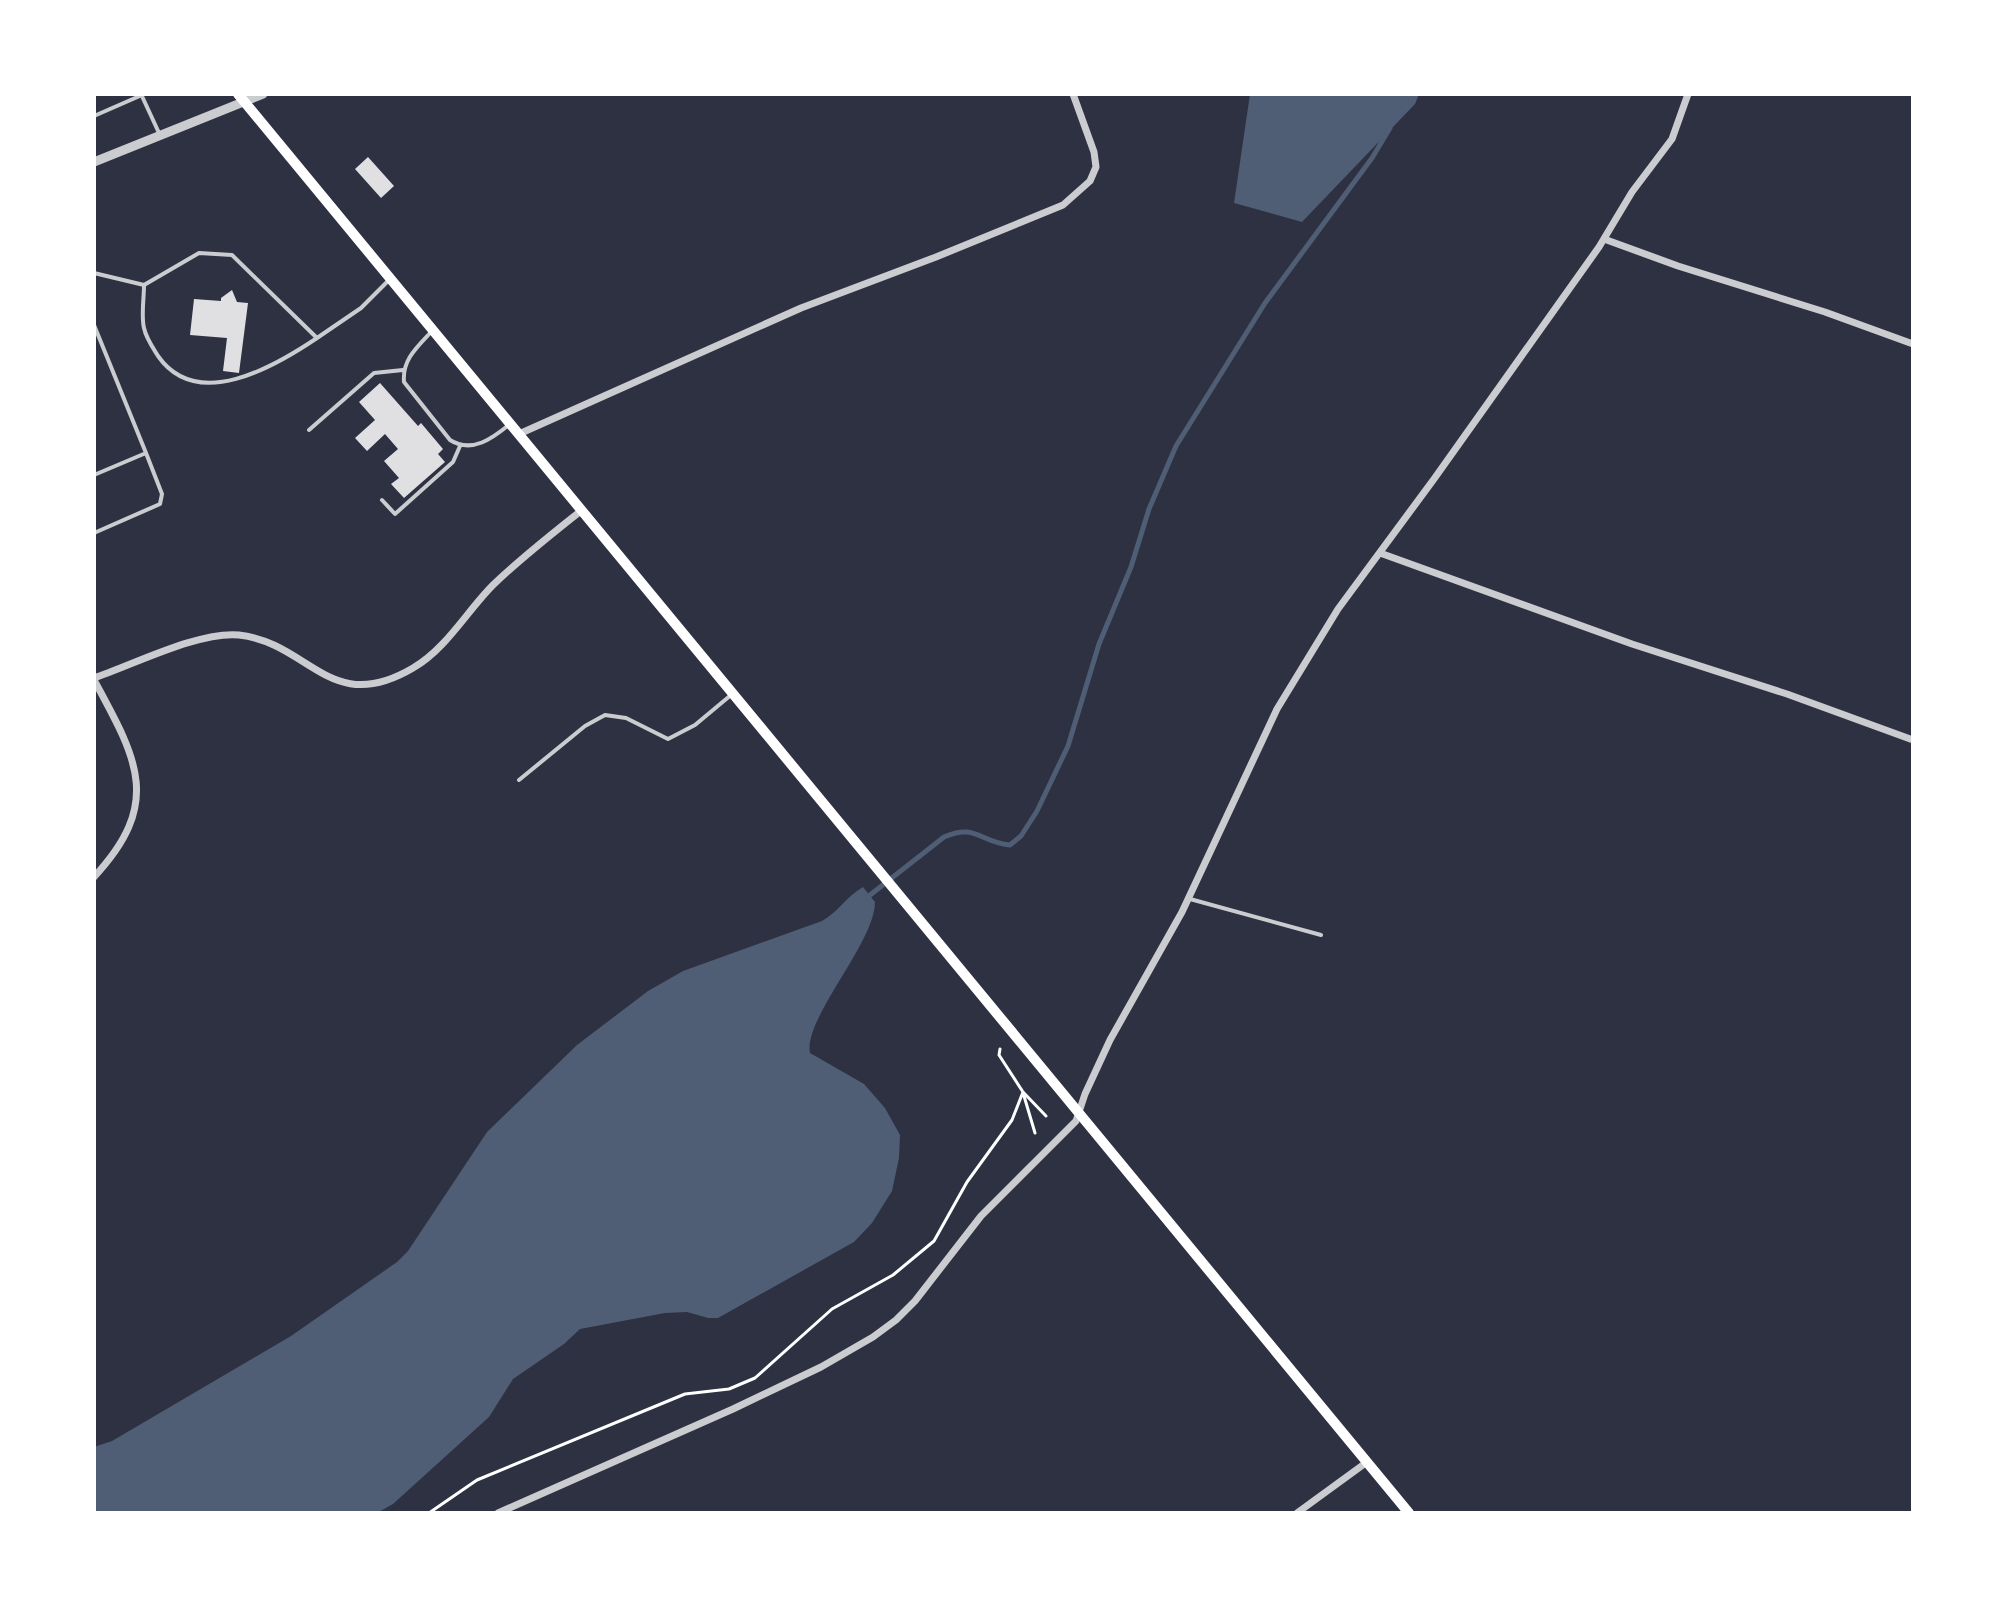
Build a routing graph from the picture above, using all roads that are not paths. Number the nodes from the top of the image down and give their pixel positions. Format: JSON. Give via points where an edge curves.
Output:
{"nodes":[{"id":1,"x":263,"y":94,"type":"edge"},
{"id":2,"x":1073,"y":94,"type":"edge"},
{"id":3,"x":1688,"y":94,"type":"edge"},
{"id":4,"x":142,"y":95,"type":"edge"},
{"id":5,"x":241,"y":98,"type":"edge"},
{"id":6,"x":94,"y":116,"type":"edge"},
{"id":7,"x":160,"y":136,"type":"junction"},
{"id":8,"x":94,"y":162,"type":"edge"},
{"id":9,"x":1604,"y":239,"type":"junction"},
{"id":10,"x":94,"y":273,"type":"edge"},
{"id":11,"x":391,"y":279,"type":"junction"},
{"id":12,"x":144,"y":285,"type":"junction"},
{"id":13,"x":94,"y":325,"type":"edge"},
{"id":14,"x":433,"y":330,"type":"junction"},
{"id":15,"x":317,"y":338,"type":"junction"},
{"id":16,"x":1913,"y":344,"type":"edge"},
{"id":17,"x":403,"y":370,"type":"junction"},
{"id":18,"x":510,"y":424,"type":"junction"},
{"id":19,"x":309,"y":430,"type":"dead end"},
{"id":20,"x":519,"y":434,"type":"junction"},
{"id":21,"x":460,"y":446,"type":"junction"},
{"id":22,"x":146,"y":453,"type":"junction"},
{"id":23,"x":94,"y":475,"type":"edge"},
{"id":24,"x":382,"y":500,"type":"dead end"},
{"id":25,"x":582,"y":510,"type":"junction"},
{"id":26,"x":94,"y":533,"type":"edge"},
{"id":27,"x":1380,"y":553,"type":"junction"},
{"id":28,"x":94,"y":679,"type":"edge"},
{"id":29,"x":733,"y":693,"type":"junction"},
{"id":30,"x":1913,"y":740,"type":"edge"},
{"id":31,"x":519,"y":780,"type":"dead end"},
{"id":32,"x":94,"y":877,"type":"edge"},
{"id":33,"x":1188,"y":898,"type":"junction"},
{"id":34,"x":1321,"y":935,"type":"dead end"},
{"id":35,"x":1080,"y":1113,"type":"junction"},
{"id":36,"x":1367,"y":1462,"type":"junction"},
{"id":37,"x":498,"y":1513,"type":"edge"},
{"id":38,"x":1297,"y":1513,"type":"edge"},
{"id":39,"x":1409,"y":1513,"type":"edge"}],
"edges":[{"from":1,"to":5,"type":"street"},
{"from":2,"to":20,"type":"street","via":[[1096,167],[1090,181],[1057,208],[801,308]]},
{"from":3,"to":9,"type":"street","via":[[1672,139]]},
{"from":4,"to":6,"type":"lane"},
{"from":4,"to":7,"type":"lane"},
{"from":5,"to":7,"type":"street"},
{"from":5,"to":11,"type":"main road"},
{"from":7,"to":8,"type":"street"},
{"from":9,"to":16,"type":"street"},
{"from":9,"to":27,"type":"street"},
{"from":10,"to":12,"type":"lane"},
{"from":11,"to":14,"type":"main road"},
{"from":11,"to":15,"type":"lane"},
{"from":12,"to":15,"type":"lane","via":[[199,253],[232,255]]},
{"from":12,"to":15,"type":"lane","via":[[144,328],[152,347],[164,365],[186,380],[211,385],[235,379],[294,354]]},
{"from":13,"to":22,"type":"lane"},
{"from":14,"to":17,"type":"lane"},
{"from":14,"to":18,"type":"main road"},
{"from":17,"to":19,"type":"lane","via":[[374,373]]},
{"from":17,"to":21,"type":"lane","via":[[404,382]]},
{"from":18,"to":20,"type":"main road"},
{"from":18,"to":21,"type":"lane","via":[[473,446]]},
{"from":20,"to":25,"type":"main road"},
{"from":21,"to":24,"type":"lane","via":[[453,462],[395,514]]},
{"from":22,"to":23,"type":"lane"},
{"from":22,"to":26,"type":"lane","via":[[162,494],[160,504]]},
{"from":25,"to":28,"type":"street","via":[[494,584],[414,668],[379,682],[343,683],[274,645],[236,635],[197,640]]},
{"from":25,"to":29,"type":"main road"},
{"from":27,"to":30,"type":"street"},
{"from":27,"to":33,"type":"street","via":[[1338,609],[1277,709]]},
{"from":28,"to":32,"type":"street","via":[[128,750],[138,785],[132,824]]},
{"from":29,"to":31,"type":"lane","via":[[695,725],[668,739],[626,718],[605,715]]},
{"from":29,"to":35,"type":"main road"},
{"from":33,"to":34,"type":"lane"},
{"from":33,"to":35,"type":"street","via":[[1110,1040]]},
{"from":35,"to":36,"type":"main road"},
{"from":35,"to":37,"type":"street","via":[[981,1216],[915,1301],[873,1337],[733,1409]]},
{"from":36,"to":38,"type":"street"},
{"from":36,"to":39,"type":"main road"}]}
